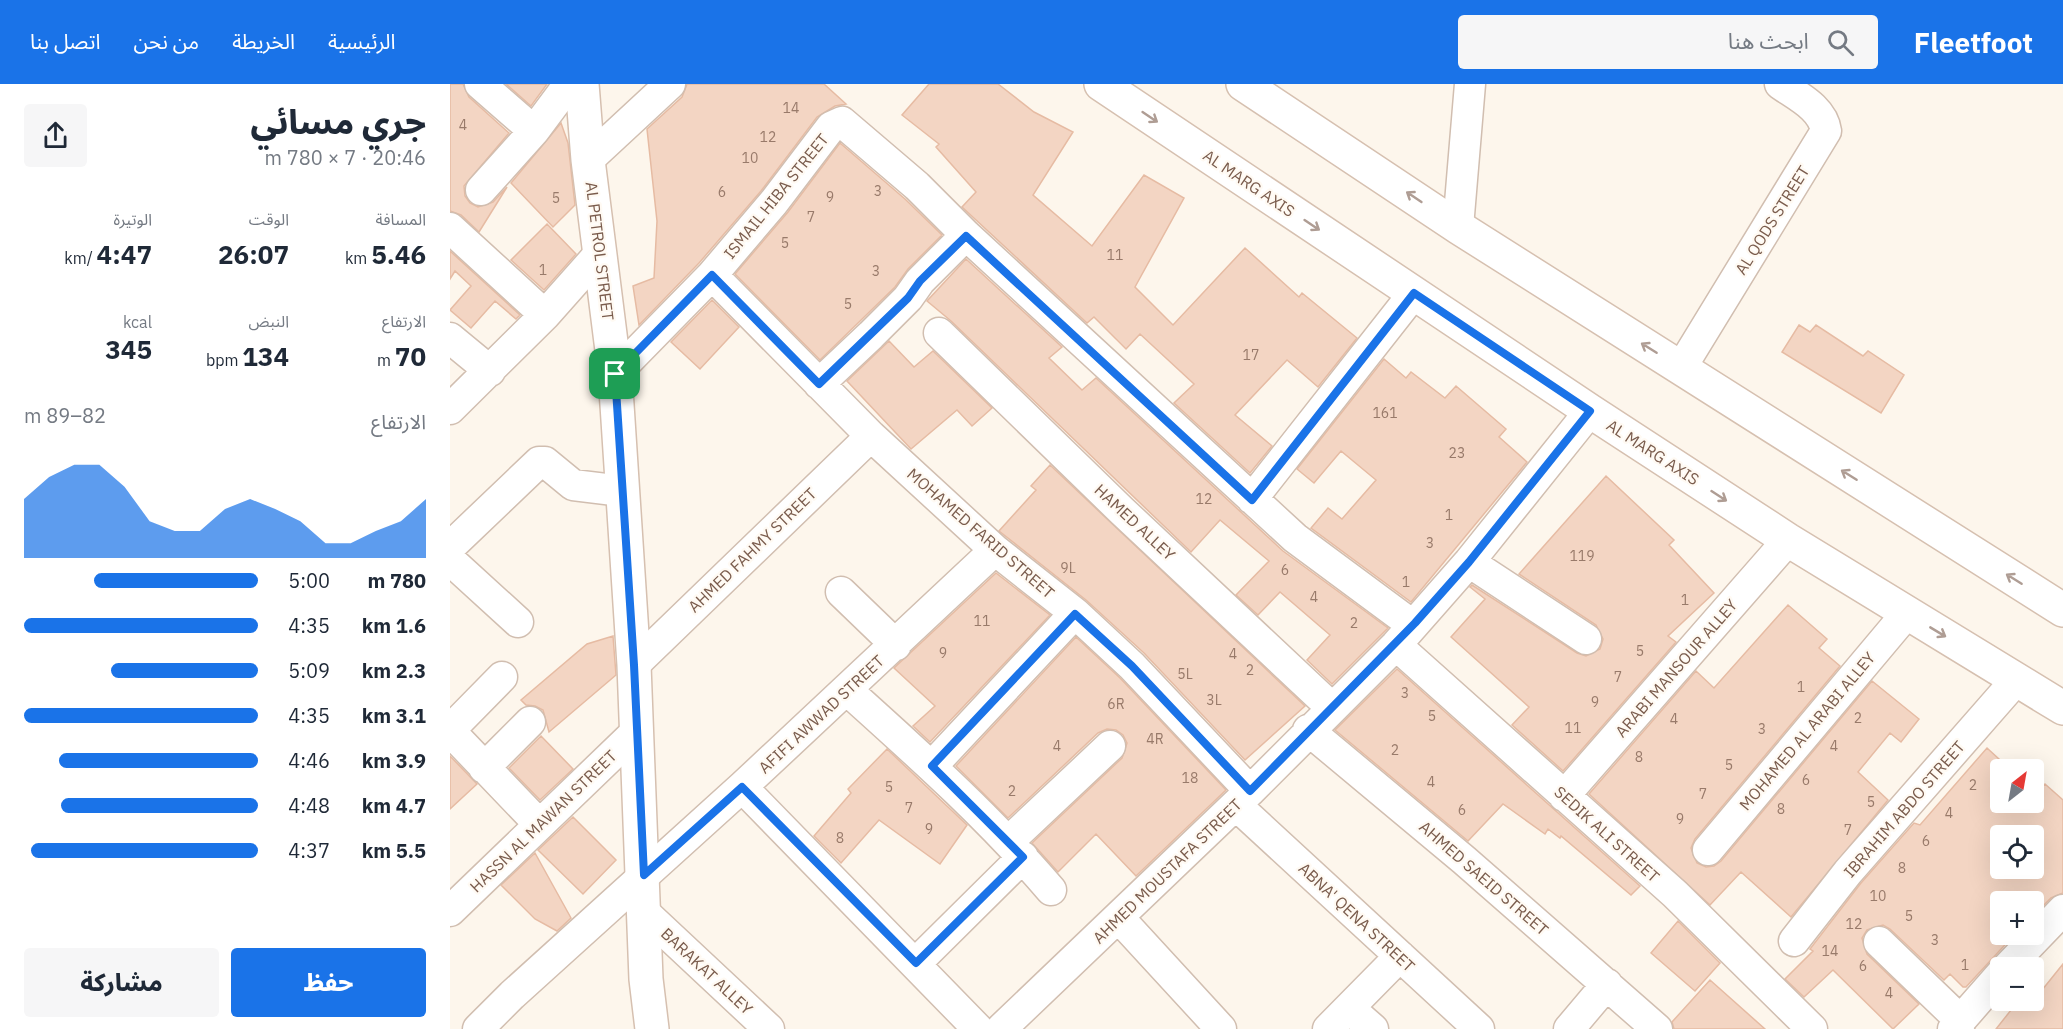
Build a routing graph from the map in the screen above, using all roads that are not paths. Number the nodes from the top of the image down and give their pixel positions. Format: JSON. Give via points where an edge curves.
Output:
{"nodes":[{"id":1,"x":480,"y":84,"type":"edge"},
{"id":2,"x":569,"y":84,"type":"edge"},
{"id":3,"x":582,"y":84,"type":"edge"},
{"id":4,"x":670,"y":84,"type":"edge"},
{"id":5,"x":1101,"y":84,"type":"edge"},
{"id":6,"x":1243,"y":84,"type":"edge"},
{"id":7,"x":1470,"y":84,"type":"edge"},
{"id":8,"x":1796,"y":88,"type":"edge"},
{"id":9,"x":838,"y":122,"type":"joint"},
{"id":10,"x":534,"y":131,"type":"junction"},
{"id":11,"x":588,"y":160,"type":"junction"},
{"id":12,"x":481,"y":190,"type":"dead end"},
{"id":13,"x":1458,"y":227,"type":"junction"},
{"id":14,"x":450,"y":228,"type":"edge"},
{"id":15,"x":966,"y":236,"type":"junction"},
{"id":16,"x":600,"y":253,"type":"junction"},
{"id":17,"x":712,"y":275,"type":"junction"},
{"id":18,"x":1414,"y":293,"type":"junction"},
{"id":19,"x":545,"y":315,"type":"junction"},
{"id":20,"x":939,"y":333,"type":"dead end"},
{"id":21,"x":450,"y":338,"type":"edge"},
{"id":22,"x":1681,"y":368,"type":"junction"},
{"id":23,"x":490,"y":371,"type":"junction"},
{"id":24,"x":615,"y":374,"type":"junction"},
{"id":25,"x":819,"y":384,"type":"junction"},
{"id":26,"x":450,"y":409,"type":"edge"},
{"id":27,"x":1590,"y":411,"type":"junction"},
{"id":28,"x":871,"y":436,"type":"junction"},
{"id":29,"x":622,"y":491,"type":"junction"},
{"id":30,"x":1252,"y":500,"type":"junction"},
{"id":31,"x":1788,"y":540,"type":"junction"},
{"id":32,"x":450,"y":547,"type":"edge"},
{"id":33,"x":995,"y":550,"type":"junction"},
{"id":34,"x":450,"y":560,"type":"edge"},
{"id":35,"x":1469,"y":562,"type":"junction"},
{"id":36,"x":841,"y":592,"type":"dead end"},
{"id":37,"x":2063,"y":610,"type":"edge"},
{"id":38,"x":1907,"y":613,"type":"junction"},
{"id":39,"x":1075,"y":614,"type":"junction"},
{"id":40,"x":518,"y":622,"type":"dead end"},
{"id":41,"x":1406,"y":634,"type":"junction"},
{"id":42,"x":1586,"y":639,"type":"dead end"},
{"id":43,"x":896,"y":645,"type":"junction"},
{"id":44,"x":634,"y":665,"type":"junction"},
{"id":45,"x":502,"y":677,"type":"dead end"},
{"id":46,"x":2017,"y":680,"type":"junction"},
{"id":47,"x":848,"y":690,"type":"junction"},
{"id":48,"x":1332,"y":708,"type":"junction"},
{"id":49,"x":2063,"y":708,"type":"edge"},
{"id":50,"x":530,"y":722,"type":"dead end"},
{"id":51,"x":450,"y":730,"type":"edge"},
{"id":52,"x":1308,"y":730,"type":"junction"},
{"id":53,"x":637,"y":731,"type":"junction"},
{"id":54,"x":1110,"y":746,"type":"dead end"},
{"id":55,"x":932,"y":766,"type":"junction"},
{"id":56,"x":484,"y":768,"type":"junction"},
{"id":57,"x":742,"y":787,"type":"junction"},
{"id":58,"x":1564,"y":796,"type":"junction"},
{"id":59,"x":1243,"y":798,"type":"junction"},
{"id":60,"x":539,"y":824,"type":"junction"},
{"id":61,"x":1016,"y":849,"type":"junction"},
{"id":62,"x":1708,"y":850,"type":"dead end"},
{"id":63,"x":644,"y":875,"type":"junction"},
{"id":64,"x":1051,"y":890,"type":"dead end"},
{"id":65,"x":2063,"y":910,"type":"edge"},
{"id":66,"x":450,"y":911,"type":"edge"},
{"id":67,"x":645,"y":914,"type":"junction"},
{"id":68,"x":1119,"y":918,"type":"junction"},
{"id":69,"x":1794,"y":940,"type":"dead end"},
{"id":70,"x":1879,"y":942,"type":"dead end"},
{"id":71,"x":1400,"y":956,"type":"junction"},
{"id":72,"x":2018,"y":957,"type":"edge"},
{"id":73,"x":916,"y":963,"type":"junction"},
{"id":74,"x":1607,"y":984,"type":"junction"},
{"id":75,"x":1990,"y":987,"type":"edge"},
{"id":76,"x":1348,"y":1008,"type":"junction"},
{"id":77,"x":1016,"y":1024,"type":"edge"},
{"id":78,"x":1957,"y":1025,"type":"edge"},
{"id":79,"x":478,"y":1029,"type":"edge"},
{"id":80,"x":652,"y":1029,"type":"edge"},
{"id":81,"x":769,"y":1029,"type":"edge"},
{"id":82,"x":978,"y":1029,"type":"edge"},
{"id":83,"x":1221,"y":1029,"type":"edge"},
{"id":84,"x":1328,"y":1029,"type":"edge"},
{"id":85,"x":1373,"y":1029,"type":"edge"},
{"id":86,"x":1479,"y":1029,"type":"edge"},
{"id":87,"x":1569,"y":1029,"type":"edge"},
{"id":88,"x":1657,"y":1029,"type":"edge"},
{"id":89,"x":1812,"y":1029,"type":"edge"}],
"edges":[{"from":1,"to":10,"type":"street"},
{"from":2,"to":10,"type":"street"},
{"from":3,"to":11,"type":"main road","name":"AL PETROL STREET"},
{"from":4,"to":11,"type":"street"},
{"from":5,"to":18,"type":"main road","name":"AL MARG AXIS","one_way":true},
{"from":13,"to":6,"type":"main road","one_way":true},
{"from":7,"to":13,"type":"street"},
{"from":8,"to":22,"type":"street","name":"AL QODS STREET","via":[[1825,120],[1826,131]]},
{"from":9,"to":15,"type":"street","name":"SEDIK ALI STREET","via":[[848,124],[874,147]]},
{"from":9,"to":17,"type":"street","name":"ISMAIL HIBA STREET"},
{"from":10,"to":12,"type":"street"},
{"from":11,"to":16,"type":"main road","name":"AL PETROL STREET"},
{"from":22,"to":13,"type":"main road","one_way":true},
{"from":14,"to":19,"type":"street"},
{"from":15,"to":25,"type":"street"},
{"from":15,"to":30,"type":"street","name":"SEDIK ALI STREET"},
{"from":16,"to":19,"type":"street"},
{"from":16,"to":24,"type":"main road","name":"AL PETROL STREET"},
{"from":17,"to":24,"type":"street","name":"ISMAIL HIBA STREET"},
{"from":17,"to":25,"type":"street","name":"MOHAMED FARID STREET"},
{"from":18,"to":27,"type":"main road","name":"AL MARG AXIS"},
{"from":18,"to":30,"type":"street"},
{"from":19,"to":23,"type":"street"},
{"from":20,"to":48,"type":"street","name":"HAMED ALLEY"},
{"from":21,"to":23,"type":"street"},
{"from":37,"to":22,"type":"main road","one_way":true},
{"from":23,"to":26,"type":"street"},
{"from":24,"to":29,"type":"main road","name":"AL PETROL STREET"},
{"from":25,"to":28,"type":"street","name":"MOHAMED FARID STREET"},
{"from":27,"to":31,"type":"main road","name":"AL MARG AXIS","one_way":true},
{"from":27,"to":35,"type":"street","name":"AHMED MOUSTAFA STREET"},
{"from":28,"to":33,"type":"street","name":"MOHAMED FARID STREET"},
{"from":28,"to":44,"type":"street","name":"AHMED FAHMY STREET"},
{"from":29,"to":32,"type":"street","via":[[573,485],[545,462],[539,462]]},
{"from":29,"to":44,"type":"main road","name":"AL PETROL STREET"},
{"from":30,"to":41,"type":"street","name":"SEDIK ALI STREET","via":[[1295,538],[1402,618]]},
{"from":31,"to":38,"type":"main road","name":"AL MARG AXIS"},
{"from":31,"to":58,"type":"street","name":"ARABI MANSOUR ALLEY"},
{"from":33,"to":39,"type":"street","name":"MOHAMED FARID STREET"},
{"from":33,"to":43,"type":"street","name":"AFIFI AWWAD STREET"},
{"from":34,"to":40,"type":"street"},
{"from":35,"to":41,"type":"street","name":"AHMED MOUSTAFA STREET"},
{"from":35,"to":42,"type":"street"},
{"from":36,"to":43,"type":"street"},
{"from":38,"to":46,"type":"main road","name":"AL MARG AXIS","one_way":true},
{"from":38,"to":62,"type":"street","name":"MOHAMED AL ARABI ALLEY"},
{"from":39,"to":55,"type":"street"},
{"from":39,"to":59,"type":"street","name":"MOHAMED FARID STREET","via":[[1132,666]]},
{"from":41,"to":48,"type":"street","name":"AHMED MOUSTAFA STREET"},
{"from":41,"to":58,"type":"street","name":"SEDIK ALI STREET"},
{"from":43,"to":47,"type":"street","name":"AFIFI AWWAD STREET"},
{"from":44,"to":53,"type":"main road","name":"AL PETROL STREET"},
{"from":45,"to":51,"type":"street"},
{"from":46,"to":49,"type":"main road","name":"AL MARG AXIS"},
{"from":46,"to":69,"type":"street","name":"IBRAHIM ABDO STREET","via":[[1848,872]]},
{"from":47,"to":55,"type":"street"},
{"from":47,"to":57,"type":"street","name":"AFIFI AWWAD STREET"},
{"from":48,"to":52,"type":"street","name":"AHMED MOUSTAFA STREET"},
{"from":50,"to":56,"type":"street"},
{"from":51,"to":56,"type":"street"},
{"from":52,"to":59,"type":"street","name":"AHMED MOUSTAFA STREET"},
{"from":52,"to":74,"type":"street","name":"AHMED SAEID STREET"},
{"from":53,"to":60,"type":"street","name":"HASSN AL MAWAN STREET"},
{"from":53,"to":63,"type":"main road","name":"AL PETROL STREET"},
{"from":54,"to":61,"type":"street"},
{"from":55,"to":61,"type":"street"},
{"from":56,"to":60,"type":"street"},
{"from":57,"to":63,"type":"street","name":"AFIFI AWWAD STREET"},
{"from":57,"to":73,"type":"street"},
{"from":58,"to":89,"type":"street","name":"SEDIK ALI STREET","via":[[1675,894]]},
{"from":59,"to":68,"type":"street","name":"AHMED MOUSTAFA STREET"},
{"from":59,"to":71,"type":"street","name":"ABNA' QENA STREET"},
{"from":60,"to":66,"type":"street","name":"HASSN AL MAWAN STREET"},
{"from":61,"to":64,"type":"street"},
{"from":61,"to":73,"type":"street"},
{"from":63,"to":67,"type":"main road","name":"AL PETROL STREET"},
{"from":63,"to":79,"type":"street","name":"AFIFI AWWAD STREET"},
{"from":65,"to":72,"type":"street"},
{"from":67,"to":80,"type":"main road","name":"AL PETROL STREET"},
{"from":67,"to":81,"type":"street","name":"BARAKAT ALLEY"},
{"from":68,"to":77,"type":"street","name":"AHMED MOUSTAFA STREET"},
{"from":68,"to":83,"type":"street"},
{"from":70,"to":78,"type":"street"},
{"from":71,"to":76,"type":"street"},
{"from":71,"to":86,"type":"street","name":"ABNA' QENA STREET"},
{"from":73,"to":82,"type":"street"},
{"from":74,"to":87,"type":"street"},
{"from":74,"to":88,"type":"street","name":"AHMED SAEID STREET"},
{"from":75,"to":78,"type":"street"},
{"from":76,"to":84,"type":"street"},
{"from":76,"to":85,"type":"street"}]}
